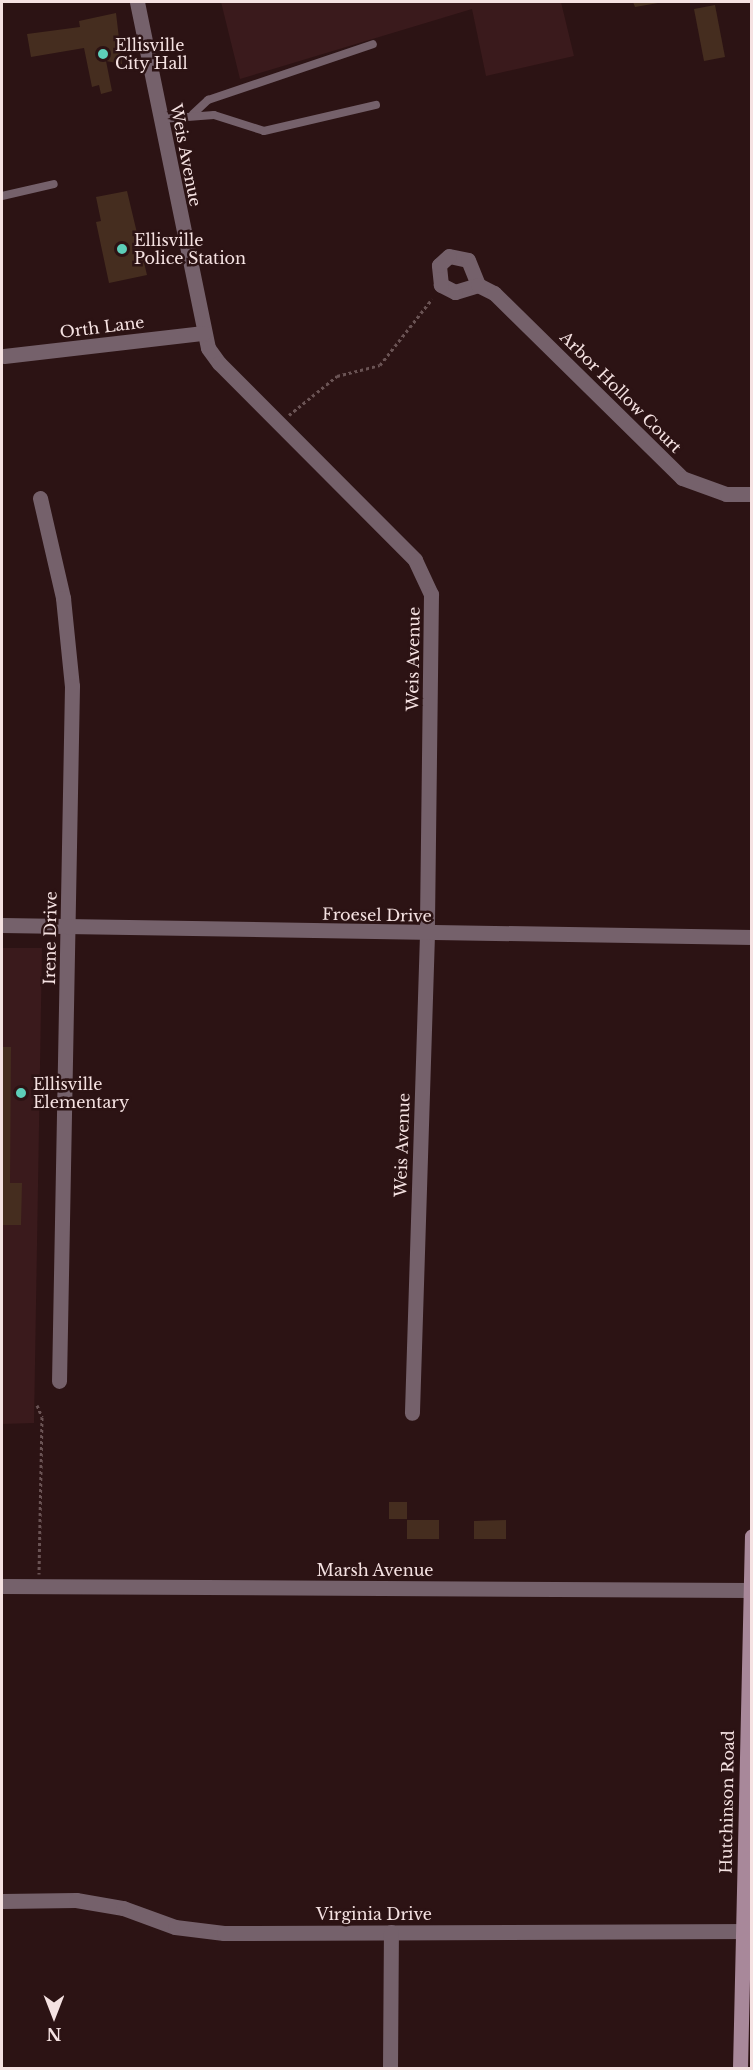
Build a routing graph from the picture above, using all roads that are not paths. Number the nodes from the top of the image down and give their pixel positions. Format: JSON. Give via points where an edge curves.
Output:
{"nodes":[{"id":1,"x":137,"y":2,"type":"edge"},
{"id":2,"x":374,"y":44,"type":"dead end"},
{"id":3,"x":376,"y":105,"type":"dead end"},
{"id":4,"x":193,"y":114,"type":"junction"},
{"id":5,"x":161,"y":119,"type":"junction"},
{"id":6,"x":54,"y":184,"type":"dead end"},
{"id":7,"x":2,"y":196,"type":"edge"},
{"id":8,"x":478,"y":285,"type":"dead end"},
{"id":9,"x":204,"y":333,"type":"junction"},
{"id":10,"x":4,"y":356,"type":"dead end"},
{"id":11,"x":752,"y":494,"type":"edge"},
{"id":12,"x":40,"y":498,"type":"dead end"},
{"id":13,"x":2,"y":925,"type":"edge"},
{"id":14,"x":68,"y":926,"type":"junction"},
{"id":15,"x":427,"y":934,"type":"junction"},
{"id":16,"x":752,"y":937,"type":"edge"},
{"id":17,"x":59,"y":1381,"type":"dead end"},
{"id":18,"x":412,"y":1413,"type":"dead end"},
{"id":19,"x":752,"y":1536,"type":"edge"},
{"id":20,"x":751,"y":1542,"type":"edge"},
{"id":21,"x":2,"y":1586,"type":"edge"},
{"id":22,"x":749,"y":1590,"type":"junction"},
{"id":23,"x":2,"y":1901,"type":"edge"},
{"id":24,"x":747,"y":1931,"type":"edge"},
{"id":25,"x":392,"y":1932,"type":"junction"},
{"id":26,"x":390,"y":2068,"type":"edge"},
{"id":27,"x":740,"y":2068,"type":"edge"}],
"edges":[{"from":1,"to":5,"type":"street","name":"Weis Avenue"},
{"from":2,"to":4,"type":"lane","via":[[208,100]]},
{"from":3,"to":4,"type":"lane","via":[[264,131],[214,115]]},
{"from":4,"to":5,"type":"lane"},
{"from":5,"to":9,"type":"street","name":"Weis Avenue"},
{"from":6,"to":7,"type":"lane"},
{"from":8,"to":11,"type":"street","name":"Arbor Hollow Court","via":[[494,293],[682,478],[726,494]]},
{"from":9,"to":10,"type":"street","name":"Orth Lane"},
{"from":9,"to":15,"type":"street","name":"Weis Avenue","via":[[219,363],[425,574],[433,615]]},
{"from":12,"to":14,"type":"street","name":"Irene Drive","via":[[63,598],[72,686]]},
{"from":13,"to":14,"type":"street","name":"Froesel Drive"},
{"from":14,"to":15,"type":"street","name":"Froesel Drive"},
{"from":14,"to":17,"type":"street","name":"Irene Drive"},
{"from":15,"to":16,"type":"street","name":"Froesel Drive"},
{"from":15,"to":18,"type":"street","name":"Weis Avenue"},
{"from":19,"to":20,"type":"street","name":"Hutchinson Road"},
{"from":20,"to":22,"type":"street","name":"Hutchinson Road"},
{"from":21,"to":22,"type":"street","name":"Marsh Avenue"},
{"from":22,"to":24,"type":"street","name":"Hutchinson Road"},
{"from":23,"to":25,"type":"street","name":"Virginia Drive","via":[[76,1900],[123,1908],[175,1927],[224,1933]]},
{"from":24,"to":25,"type":"street","name":"Virginia Drive"},
{"from":24,"to":27,"type":"street","name":"Hutchinson Road"},
{"from":25,"to":26,"type":"street"}]}
